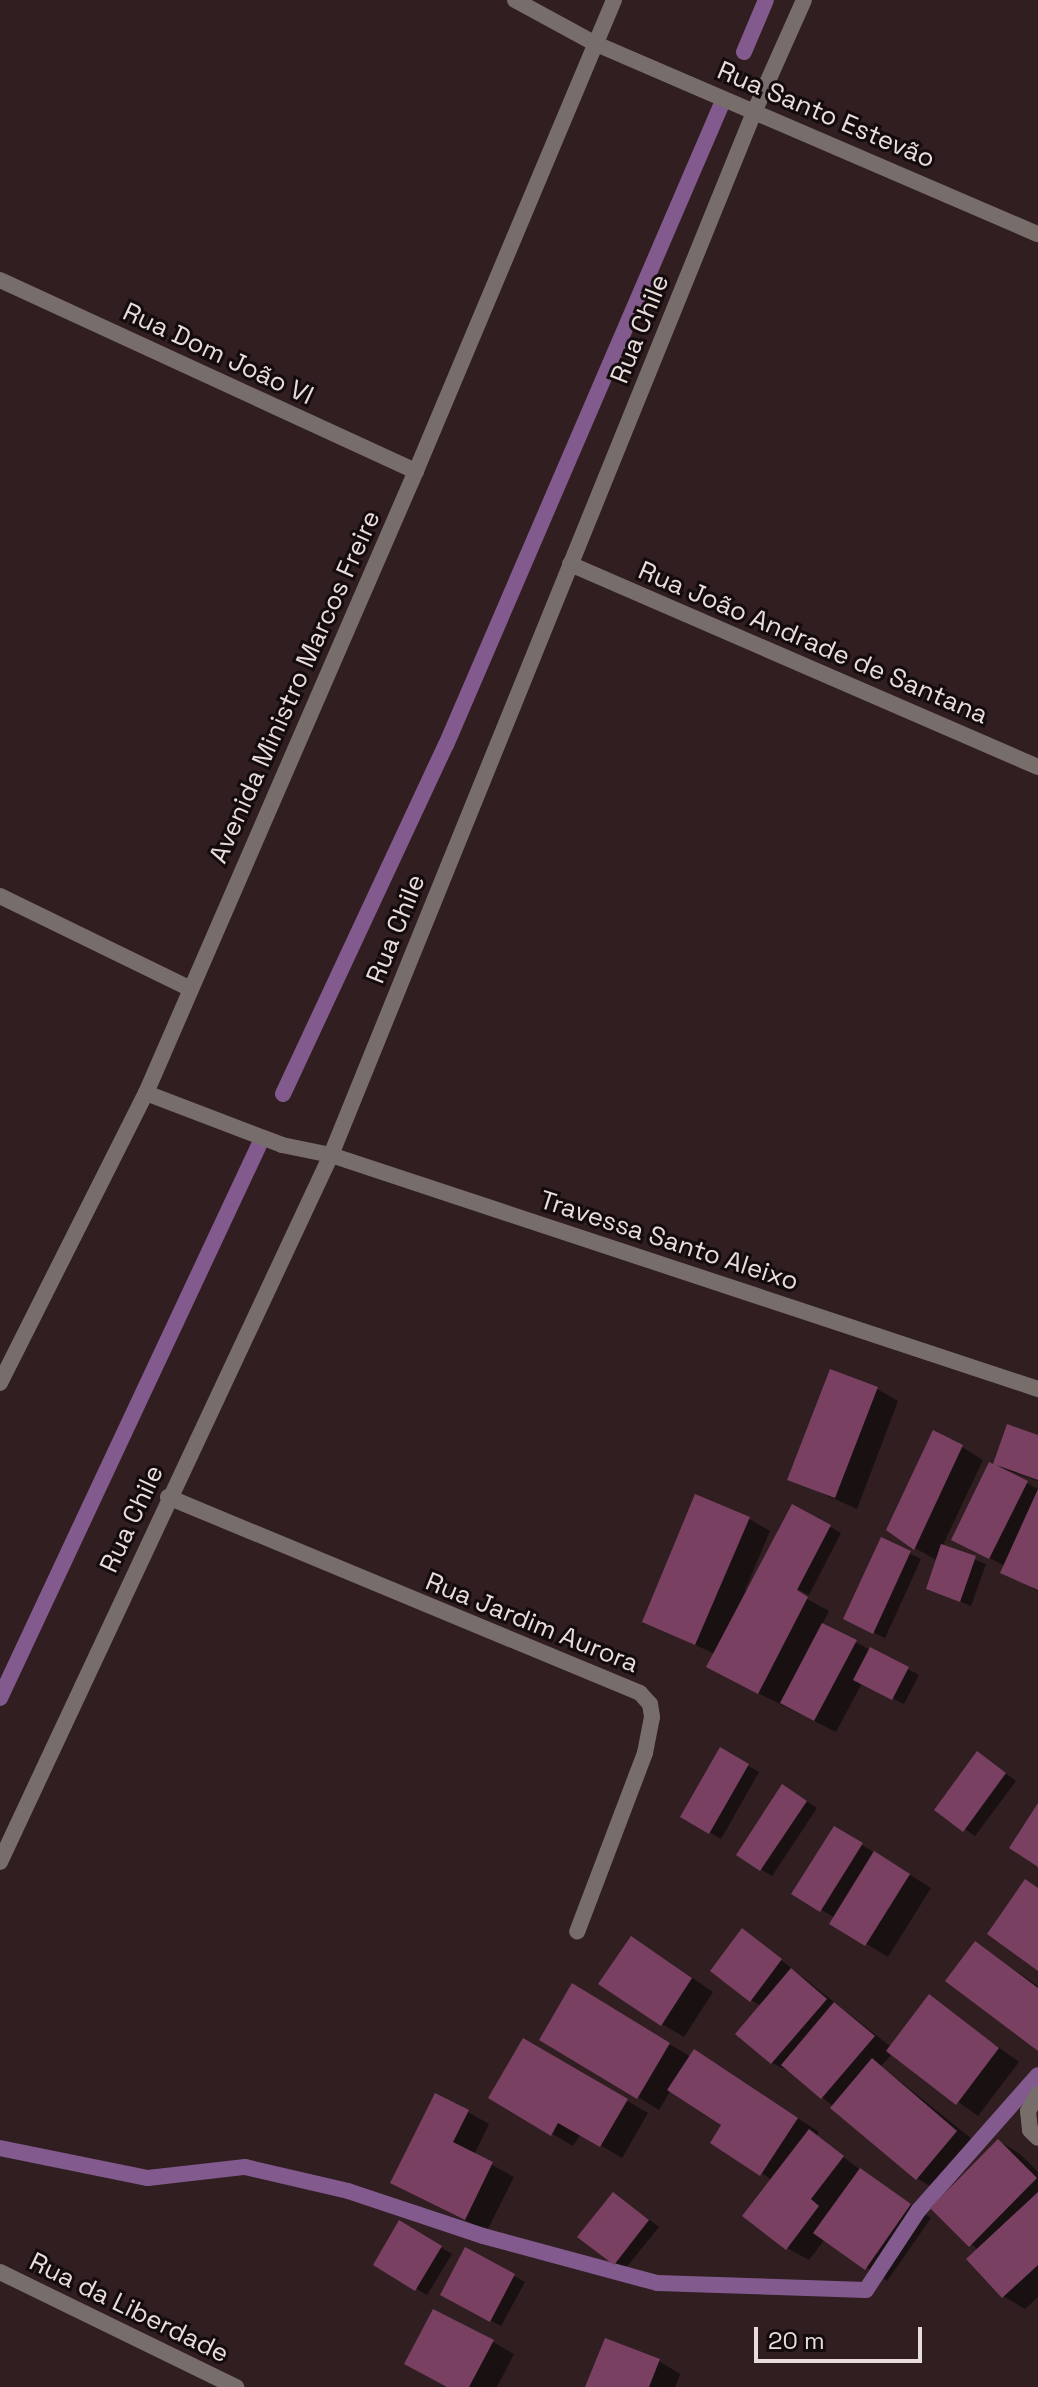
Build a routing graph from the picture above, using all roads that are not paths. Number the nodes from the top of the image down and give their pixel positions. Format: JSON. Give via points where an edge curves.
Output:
{"nodes":[{"id":1,"x":515,"y":0,"type":"edge"},
{"id":2,"x":614,"y":0,"type":"edge"},
{"id":3,"x":804,"y":0,"type":"edge"},
{"id":4,"x":594,"y":43,"type":"junction"},
{"id":5,"x":755,"y":110,"type":"junction"},
{"id":6,"x":1038,"y":234,"type":"edge"},
{"id":7,"x":0,"y":280,"type":"edge"},
{"id":8,"x":416,"y":471,"type":"junction"},
{"id":9,"x":570,"y":564,"type":"junction"},
{"id":10,"x":1038,"y":767,"type":"edge"},
{"id":11,"x":0,"y":896,"type":"edge"},
{"id":12,"x":189,"y":988,"type":"junction"},
{"id":13,"x":146,"y":1093,"type":"junction"},
{"id":14,"x":331,"y":1155,"type":"junction"},
{"id":15,"x":0,"y":1383,"type":"edge"},
{"id":16,"x":1038,"y":1389,"type":"edge"},
{"id":17,"x":168,"y":1497,"type":"junction"},
{"id":18,"x":0,"y":1862,"type":"edge"},
{"id":19,"x":577,"y":1932,"type":"dead end"},
{"id":20,"x":1038,"y":2094,"type":"edge"},
{"id":21,"x":1038,"y":2138,"type":"edge"},
{"id":22,"x":0,"y":2272,"type":"edge"},
{"id":23,"x":236,"y":2387,"type":"edge"}],
"edges":[{"from":1,"to":4,"type":"street","name":"Rua Santo Estevão"},
{"from":2,"to":4,"type":"street","name":"Avenida Ministro Marcos Freire"},
{"from":3,"to":5,"type":"street","name":"Rua Chile"},
{"from":4,"to":5,"type":"street","name":"Rua Santo Estevão"},
{"from":4,"to":8,"type":"street","name":"Avenida Ministro Marcos Freire"},
{"from":5,"to":6,"type":"street","name":"Rua Santo Estevão"},
{"from":5,"to":9,"type":"street","name":"Rua Chile"},
{"from":7,"to":8,"type":"street","name":"Rua Dom João VI"},
{"from":8,"to":12,"type":"street","name":"Avenida Ministro Marcos Freire"},
{"from":9,"to":10,"type":"street","name":"Rua João Andrade de Santana"},
{"from":9,"to":14,"type":"street","name":"Rua Chile"},
{"from":11,"to":12,"type":"street"},
{"from":12,"to":13,"type":"street","name":"Avenida Ministro Marcos Freire"},
{"from":13,"to":14,"type":"street","name":"Travessa Santo Aleixo","via":[[282,1145]]},
{"from":13,"to":15,"type":"street","name":"Avenida Ministro Marcos Freire"},
{"from":14,"to":16,"type":"street","name":"Travessa Santo Aleixo"},
{"from":14,"to":17,"type":"street","name":"Rua Chile"},
{"from":17,"to":18,"type":"street","name":"Rua Chile"},
{"from":17,"to":19,"type":"street","name":"Rua Jardim Aurora","via":[[640,1693],[650,1704],[652,1717],[645,1753]]},
{"from":20,"to":21,"type":"street","via":[[1028,2111],[1030,2130]]},
{"from":22,"to":23,"type":"street","name":"Rua da Liberdade"}]}
